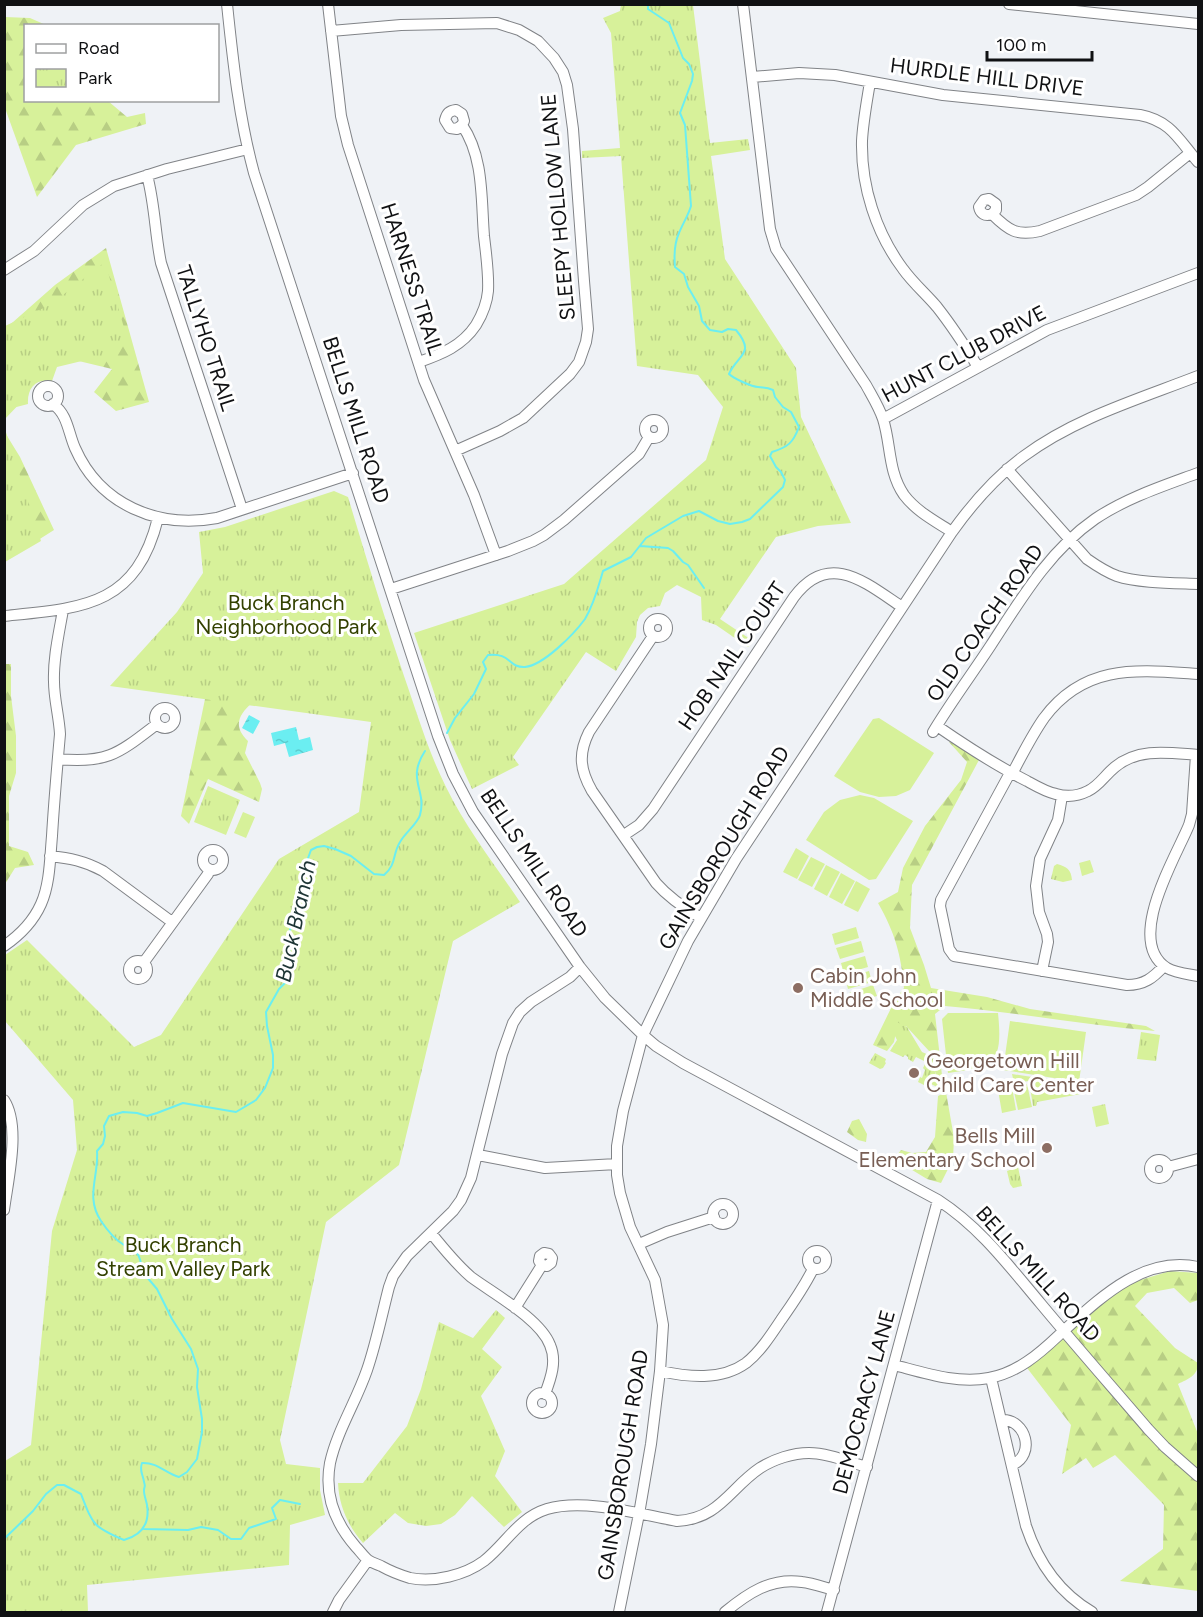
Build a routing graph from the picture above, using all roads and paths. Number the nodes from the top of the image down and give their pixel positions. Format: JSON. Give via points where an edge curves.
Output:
{"nodes":[{"id":1,"x":227,"y":4,"type":"edge"},
{"id":2,"x":328,"y":4,"type":"edge"},
{"id":3,"x":743,"y":4,"type":"edge"},
{"id":4,"x":1009,"y":4,"type":"edge"},
{"id":5,"x":1083,"y":8,"type":"edge"},
{"id":6,"x":1198,"y":24,"type":"edge"},
{"id":7,"x":331,"y":31,"type":"junction"},
{"id":8,"x":752,"y":77,"type":"junction"},
{"id":9,"x":870,"y":82,"type":"junction"},
{"id":10,"x":462,"y":125,"type":"dead end"},
{"id":11,"x":248,"y":149,"type":"junction"},
{"id":12,"x":1190,"y":153,"type":"junction"},
{"id":13,"x":1198,"y":162,"type":"edge"},
{"id":14,"x":147,"y":175,"type":"junction"},
{"id":15,"x":992,"y":214,"type":"dead end"},
{"id":16,"x":4,"y":270,"type":"edge"},
{"id":17,"x":1198,"y":273,"type":"edge"},
{"id":18,"x":419,"y":362,"type":"junction"},
{"id":19,"x":978,"y":368,"type":"junction"},
{"id":20,"x":1198,"y":376,"type":"edge"},
{"id":21,"x":53,"y":404,"type":"dead end"},
{"id":22,"x":883,"y":419,"type":"junction"},
{"id":23,"x":649,"y":437,"type":"dead end"},
{"id":24,"x":455,"y":451,"type":"junction"},
{"id":25,"x":1007,"y":469,"type":"junction"},
{"id":26,"x":353,"y":473,"type":"junction"},
{"id":27,"x":1198,"y":473,"type":"edge"},
{"id":28,"x":242,"y":509,"type":"junction"},
{"id":29,"x":158,"y":518,"type":"junction"},
{"id":30,"x":952,"y":532,"type":"junction"},
{"id":31,"x":1070,"y":539,"type":"junction"},
{"id":32,"x":496,"y":555,"type":"junction"},
{"id":33,"x":1198,"y":584,"type":"edge"},
{"id":34,"x":391,"y":589,"type":"junction"},
{"id":35,"x":902,"y":607,"type":"junction"},
{"id":36,"x":63,"y":610,"type":"junction"},
{"id":37,"x":4,"y":616,"type":"edge"},
{"id":38,"x":652,"y":636,"type":"dead end"},
{"id":39,"x":1198,"y":674,"type":"edge"},
{"id":40,"x":157,"y":724,"type":"dead end"},
{"id":41,"x":1197,"y":755,"type":"edge"},
{"id":42,"x":58,"y":759,"type":"junction"},
{"id":43,"x":1011,"y":773,"type":"junction"},
{"id":44,"x":1062,"y":796,"type":"junction"},
{"id":45,"x":624,"y":835,"type":"junction"},
{"id":46,"x":50,"y":856,"type":"junction"},
{"id":47,"x":209,"y":869,"type":"dead end"},
{"id":48,"x":701,"y":918,"type":"junction"},
{"id":49,"x":172,"y":922,"type":"junction"},
{"id":50,"x":4,"y":946,"type":"edge"},
{"id":51,"x":144,"y":962,"type":"dead end"},
{"id":52,"x":1164,"y":966,"type":"junction"},
{"id":53,"x":580,"y":967,"type":"junction"},
{"id":54,"x":1042,"y":971,"type":"junction"},
{"id":55,"x":1198,"y":975,"type":"edge"},
{"id":56,"x":643,"y":1035,"type":"junction"},
{"id":57,"x":4,"y":1101,"type":"edge"},
{"id":58,"x":478,"y":1155,"type":"junction"},
{"id":59,"x":1198,"y":1159,"type":"edge"},
{"id":60,"x":617,"y":1164,"type":"junction"},
{"id":61,"x":1168,"y":1167,"type":"dead end"},
{"id":62,"x":938,"y":1200,"type":"junction"},
{"id":63,"x":4,"y":1210,"type":"edge"},
{"id":64,"x":714,"y":1216,"type":"dead end"},
{"id":65,"x":431,"y":1233,"type":"junction"},
{"id":66,"x":639,"y":1244,"type":"junction"},
{"id":67,"x":542,"y":1265,"type":"dead end"},
{"id":68,"x":1198,"y":1267,"type":"edge"},
{"id":69,"x":813,"y":1269,"type":"dead end"},
{"id":70,"x":515,"y":1308,"type":"junction"},
{"id":71,"x":1064,"y":1331,"type":"junction"},
{"id":72,"x":894,"y":1365,"type":"junction"},
{"id":73,"x":660,"y":1371,"type":"junction"},
{"id":74,"x":991,"y":1378,"type":"junction"},
{"id":75,"x":545,"y":1394,"type":"dead end"},
{"id":76,"x":1002,"y":1420,"type":"junction"},
{"id":77,"x":1012,"y":1465,"type":"junction"},
{"id":78,"x":867,"y":1467,"type":"junction"},
{"id":79,"x":1198,"y":1476,"type":"edge"},
{"id":80,"x":639,"y":1514,"type":"junction"},
{"id":81,"x":368,"y":1560,"type":"junction"},
{"id":82,"x":834,"y":1590,"type":"junction"},
{"id":83,"x":333,"y":1612,"type":"edge"},
{"id":84,"x":619,"y":1612,"type":"edge"},
{"id":85,"x":725,"y":1612,"type":"edge"},
{"id":86,"x":827,"y":1612,"type":"edge"},
{"id":87,"x":1092,"y":1612,"type":"edge"}],
"edges":[{"from":1,"to":11,"type":"street","name":"BELLS MILL ROAD"},
{"from":2,"to":7,"type":"street","name":"HARNESS TRAIL"},
{"from":3,"to":8,"type":"street"},
{"from":4,"to":5,"type":"street"},
{"from":5,"to":6,"type":"street"},
{"from":7,"to":18,"type":"street","name":"HARNESS TRAIL","via":[[348,145]]},
{"from":7,"to":24,"type":"street","name":"SLEEPY HOLLOW LANE","via":[[497,23],[538,40],[554,58],[567,84],[586,342],[570,374],[523,418]]},
{"from":8,"to":9,"type":"street","name":"HURDLE HILL DRIVE","via":[[799,73]]},
{"from":8,"to":22,"type":"street","via":[[772,240],[866,385]]},
{"from":9,"to":12,"type":"street","name":"HURDLE HILL DRIVE","via":[[943,95],[1150,117],[1169,127]]},
{"from":9,"to":19,"type":"street","via":[[862,151],[872,209],[898,262],[947,320]]},
{"from":10,"to":18,"type":"street","via":[[474,146],[479,175],[487,299],[480,319],[467,337],[447,352]]},
{"from":11,"to":14,"type":"street"},
{"from":11,"to":26,"type":"street","name":"BELLS MILL ROAD"},
{"from":12,"to":13,"type":"street","name":"HURDLE HILL DRIVE"},
{"from":12,"to":15,"type":"street","via":[[1136,195],[1040,231],[1013,231]]},
{"from":14,"to":16,"type":"street","via":[[101,193],[34,251]]},
{"from":14,"to":28,"type":"street","name":"TALLYHO TRAIL","via":[[161,263]]},
{"from":17,"to":19,"type":"street","name":"HUNT CLUB DRIVE","via":[[1047,330]]},
{"from":18,"to":24,"type":"street","name":"HARNESS TRAIL"},
{"from":19,"to":22,"type":"street","name":"HUNT CLUB DRIVE"},
{"from":20,"to":25,"type":"street","name":"GAINSBOROUGH ROAD","via":[[1073,426]]},
{"from":21,"to":29,"type":"street","via":[[64,415],[75,447],[96,480],[121,502]]},
{"from":22,"to":30,"type":"street","via":[[892,469],[904,494],[919,510]]},
{"from":23,"to":32,"type":"street","via":[[639,454],[555,528]]},
{"from":24,"to":32,"type":"street","name":"HARNESS TRAIL"},
{"from":25,"to":30,"type":"street","name":"GAINSBOROUGH ROAD"},
{"from":25,"to":31,"type":"street"},
{"from":26,"to":28,"type":"street"},
{"from":26,"to":34,"type":"street","name":"BELLS MILL ROAD"},
{"from":27,"to":31,"type":"street","name":"OLD COACH ROAD","via":[[1112,508]]},
{"from":28,"to":29,"type":"street","via":[[207,520]]},
{"from":29,"to":36,"type":"street","via":[[146,553],[126,581],[90,603]]},
{"from":30,"to":35,"type":"street","name":"GAINSBOROUGH ROAD"},
{"from":31,"to":33,"type":"street","via":[[1088,559],[1117,576]]},
{"from":31,"to":43,"type":"street","name":"OLD COACH ROAD","via":[[1028,589],[935,729]]},
{"from":32,"to":34,"type":"street"},
{"from":34,"to":53,"type":"street","name":"BELLS MILL ROAD","via":[[438,736],[458,785]]},
{"from":35,"to":45,"type":"street","name":"HOB NAIL COURT","via":[[846,574],[828,573],[806,583],[653,809]]},
{"from":35,"to":48,"type":"street","name":"GAINSBOROUGH ROAD","via":[[750,836]]},
{"from":36,"to":37,"type":"street"},
{"from":36,"to":42,"type":"street","via":[[54,682],[60,720]]},
{"from":38,"to":45,"type":"street","via":[[589,732],[582,750],[585,779]]},
{"from":39,"to":43,"type":"street","via":[[1126,671],[1083,685],[1056,704],[1042,720]]},
{"from":40,"to":42,"type":"street","via":[[129,746],[105,757]]},
{"from":41,"to":44,"type":"street","via":[[1142,754],[1118,765],[1089,790]]},
{"from":41,"to":52,"type":"street","via":[[1189,825],[1155,902],[1152,919],[1152,949]]},
{"from":42,"to":46,"type":"street"},
{"from":43,"to":44,"type":"street"},
{"from":43,"to":54,"type":"street","via":[[940,906],[948,949],[954,956]]},
{"from":44,"to":54,"type":"street","via":[[1058,820],[1040,859],[1036,886],[1048,942]]},
{"from":45,"to":48,"type":"street","via":[[666,894]]},
{"from":46,"to":49,"type":"street","via":[[91,864]]},
{"from":46,"to":50,"type":"street","via":[[40,905],[25,928]]},
{"from":47,"to":49,"type":"street"},
{"from":48,"to":56,"type":"street","name":"GAINSBOROUGH ROAD"},
{"from":49,"to":51,"type":"street"},
{"from":52,"to":54,"type":"street","via":[[1148,981],[1135,985]]},
{"from":52,"to":55,"type":"street"},
{"from":53,"to":56,"type":"street","name":"BELLS MILL ROAD","via":[[604,998]]},
{"from":53,"to":58,"type":"street","via":[[531,1002],[513,1023]]},
{"from":56,"to":60,"type":"street","name":"GAINSBOROUGH ROAD","via":[[622,1111]]},
{"from":56,"to":62,"type":"street","name":"BELLS MILL ROAD","via":[[683,1063]]},
{"from":57,"to":63,"type":"street","via":[[14,1126]]},
{"from":58,"to":60,"type":"street","via":[[545,1168]]},
{"from":58,"to":65,"type":"street","via":[[461,1200]]},
{"from":59,"to":61,"type":"street"},
{"from":60,"to":66,"type":"street","name":"GAINSBOROUGH ROAD","via":[[620,1193]]},
{"from":62,"to":71,"type":"street","name":"BELLS MILL ROAD","via":[[987,1240]]},
{"from":62,"to":72,"type":"street","name":"DEMOCRACY LANE"},
{"from":64,"to":66,"type":"street"},
{"from":65,"to":70,"type":"street","via":[[469,1275]]},
{"from":65,"to":81,"type":"street","via":[[406,1256],[388,1287],[368,1369],[330,1464],[328,1486],[332,1505],[344,1533]]},
{"from":66,"to":73,"type":"street","name":"GAINSBOROUGH ROAD","via":[[655,1281],[661,1308]]},
{"from":67,"to":70,"type":"street"},
{"from":68,"to":71,"type":"street","via":[[1165,1267],[1130,1278]]},
{"from":69,"to":73,"type":"street","via":[[772,1333],[745,1363],[706,1377]]},
{"from":70,"to":75,"type":"street","via":[[542,1331],[551,1347],[553,1370]]},
{"from":71,"to":74,"type":"street","via":[[1038,1355]]},
{"from":71,"to":79,"type":"street","name":"BELLS MILL ROAD","via":[[1148,1429]]},
{"from":72,"to":74,"type":"street","via":[[959,1380]]},
{"from":72,"to":78,"type":"street","name":"DEMOCRACY LANE"},
{"from":73,"to":80,"type":"street","name":"GAINSBOROUGH ROAD"},
{"from":74,"to":76,"type":"street"},
{"from":76,"to":77,"type":"street"},
{"from":76,"to":77,"type":"street","via":[[1016,1424],[1026,1444],[1020,1462]]},
{"from":77,"to":87,"type":"street","via":[[1026,1526],[1041,1562],[1062,1588]]},
{"from":78,"to":80,"type":"street","via":[[820,1454],[794,1455],[760,1468],[722,1503],[700,1517],[677,1521]]},
{"from":78,"to":82,"type":"street","name":"DEMOCRACY LANE"},
{"from":80,"to":81,"type":"street","via":[[588,1506],[546,1509],[519,1525],[482,1562],[443,1577],[410,1578]]},
{"from":80,"to":84,"type":"street","name":"GAINSBOROUGH ROAD"},
{"from":81,"to":83,"type":"street"},
{"from":82,"to":85,"type":"street","via":[[803,1582],[771,1583]]},
{"from":82,"to":86,"type":"street","name":"DEMOCRACY LANE"}]}
